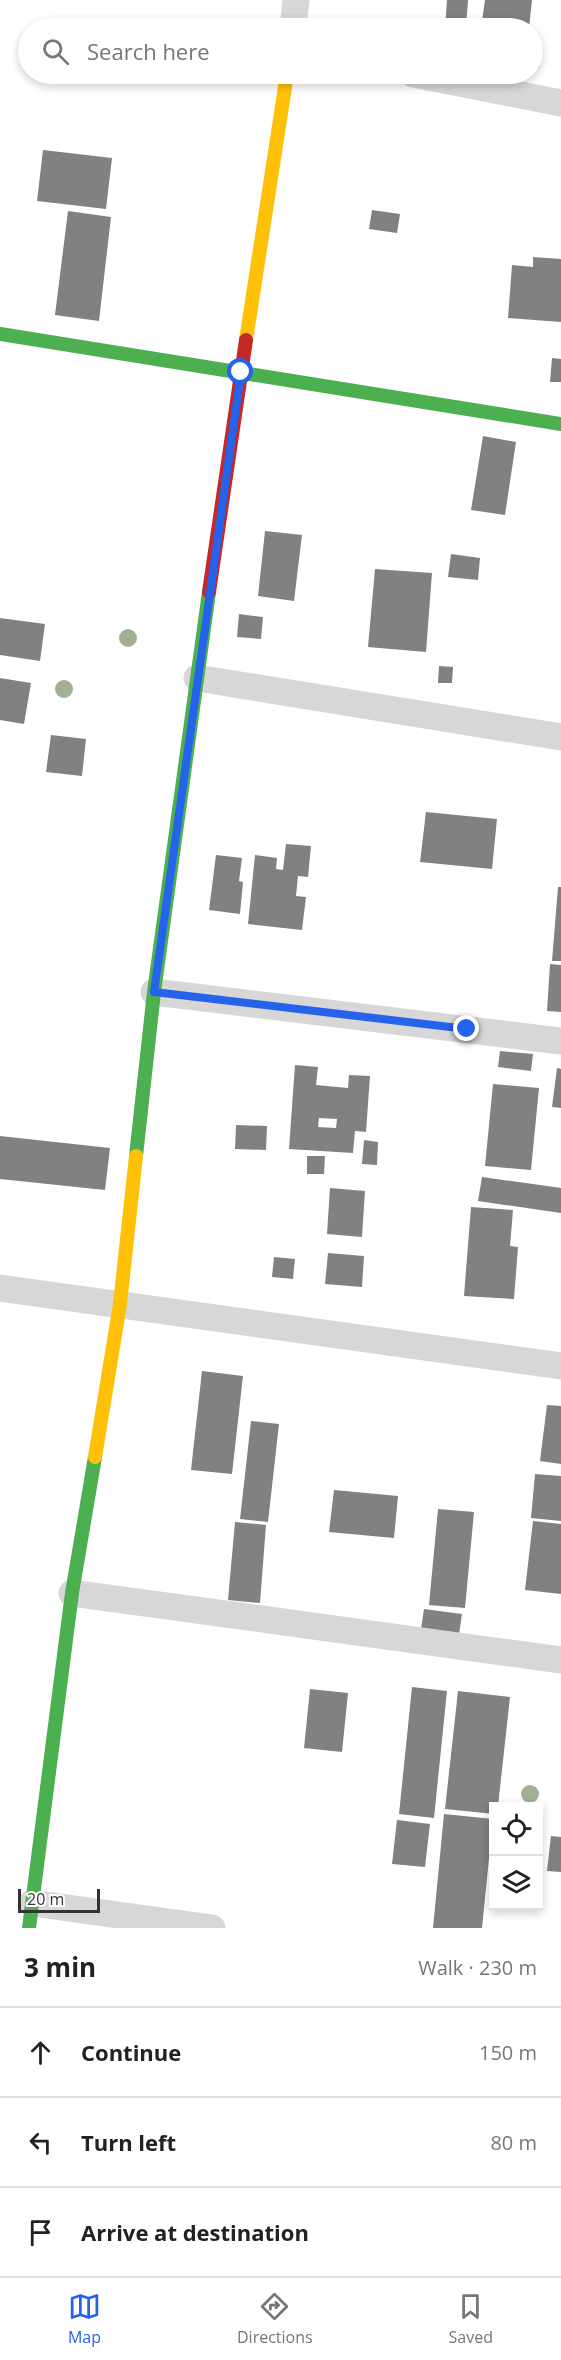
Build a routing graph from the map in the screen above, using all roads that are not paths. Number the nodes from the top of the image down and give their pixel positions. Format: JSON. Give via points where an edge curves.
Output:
{"nodes":[{"id":1,"x":296,"y":0,"type":"edge"},
{"id":2,"x":294,"y":18,"type":"edge"},
{"id":3,"x":285,"y":84,"type":"edge"},
{"id":4,"x":464,"y":84,"type":"edge"},
{"id":5,"x":561,"y":103,"type":"edge"},
{"id":6,"x":0,"y":334,"type":"edge"},
{"id":7,"x":241,"y":372,"type":"junction"},
{"id":8,"x":561,"y":424,"type":"edge"},
{"id":9,"x":197,"y":678,"type":"junction"},
{"id":10,"x":561,"y":737,"type":"edge"},
{"id":11,"x":154,"y":992,"type":"junction"},
{"id":12,"x":561,"y":1041,"type":"edge"},
{"id":13,"x":0,"y":1288,"type":"edge"},
{"id":14,"x":120,"y":1304,"type":"junction"},
{"id":15,"x":561,"y":1366,"type":"edge"},
{"id":16,"x":72,"y":1593,"type":"junction"},
{"id":17,"x":561,"y":1660,"type":"edge"},
{"id":18,"x":31,"y":1916,"type":"edge"},
{"id":19,"x":212,"y":1928,"type":"edge"}],
"edges":[{"from":1,"to":2,"type":"street"},
{"from":3,"to":7,"type":"street"},
{"from":4,"to":5,"type":"street"},
{"from":6,"to":7,"type":"street"},
{"from":7,"to":8,"type":"street"},
{"from":7,"to":9,"type":"street"},
{"from":9,"to":10,"type":"street"},
{"from":9,"to":11,"type":"street"},
{"from":11,"to":12,"type":"street"},
{"from":11,"to":14,"type":"street"},
{"from":13,"to":14,"type":"street"},
{"from":14,"to":15,"type":"street"},
{"from":14,"to":16,"type":"street"},
{"from":16,"to":17,"type":"street"},
{"from":16,"to":18,"type":"street"},
{"from":18,"to":19,"type":"street"}]}
